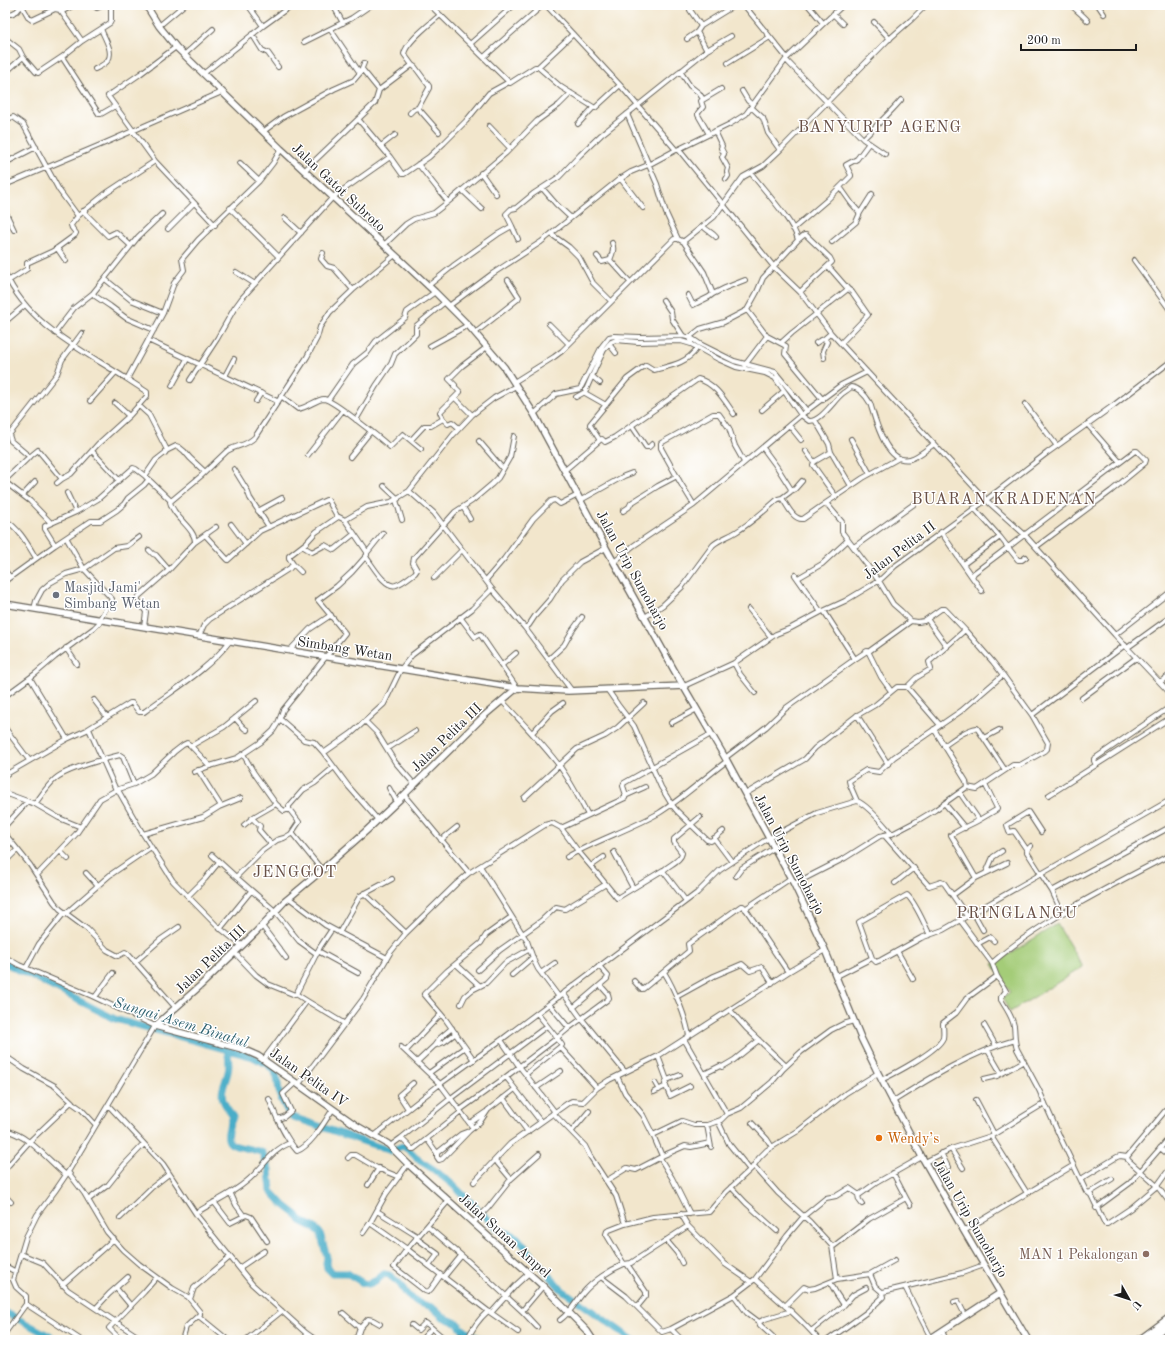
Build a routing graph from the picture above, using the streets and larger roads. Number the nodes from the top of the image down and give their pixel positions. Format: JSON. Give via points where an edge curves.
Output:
{"nodes":[{"id":1,"x":74,"y":5,"type":"edge"},
{"id":2,"x":93,"y":5,"type":"edge"},
{"id":3,"x":104,"y":5,"type":"edge"},
{"id":4,"x":111,"y":5,"type":"edge"},
{"id":5,"x":146,"y":5,"type":"edge"},
{"id":6,"x":184,"y":5,"type":"edge"},
{"id":7,"x":248,"y":5,"type":"edge"},
{"id":8,"x":292,"y":5,"type":"edge"},
{"id":9,"x":332,"y":5,"type":"edge"},
{"id":10,"x":371,"y":5,"type":"edge"},
{"id":11,"x":430,"y":5,"type":"edge"},
{"id":12,"x":514,"y":5,"type":"edge"},
{"id":13,"x":545,"y":5,"type":"edge"},
{"id":14,"x":693,"y":5,"type":"edge"},
{"id":15,"x":735,"y":5,"type":"edge"},
{"id":16,"x":744,"y":5,"type":"edge"},
{"id":17,"x":808,"y":5,"type":"edge"},
{"id":18,"x":843,"y":5,"type":"edge"},
{"id":19,"x":926,"y":5,"type":"edge"},
{"id":20,"x":1071,"y":5,"type":"edge"},
{"id":21,"x":1098,"y":5,"type":"edge"},
{"id":22,"x":22,"y":6,"type":"edge"},
{"id":23,"x":61,"y":12,"type":"junction"},
{"id":24,"x":5,"y":14,"type":"edge"},
{"id":25,"x":833,"y":14,"type":"junction"},
{"id":26,"x":1104,"y":14,"type":"dead end"},
{"id":27,"x":440,"y":15,"type":"junction"},
{"id":28,"x":1088,"y":21,"type":"dead end"},
{"id":29,"x":874,"y":22,"type":"dead end"},
{"id":30,"x":343,"y":23,"type":"junction"},
{"id":31,"x":823,"y":23,"type":"junction"},
{"id":32,"x":843,"y":24,"type":"dead end"},
{"id":33,"x":159,"y":26,"type":"junction"},
{"id":34,"x":263,"y":26,"type":"junction"},
{"id":35,"x":701,"y":26,"type":"junction"},
{"id":36,"x":101,"y":29,"type":"junction"},
{"id":37,"x":214,"y":29,"type":"dead end"},
{"id":38,"x":330,"y":29,"type":"junction"},
{"id":39,"x":697,"y":32,"type":"junction"},
{"id":40,"x":252,"y":34,"type":"junction"},
{"id":41,"x":573,"y":34,"type":"junction"},
{"id":42,"x":731,"y":36,"type":"dead end"},
{"id":43,"x":770,"y":37,"type":"junction"},
{"id":44,"x":890,"y":38,"type":"junction"},
{"id":45,"x":687,"y":39,"type":"dead end"},
{"id":46,"x":6,"y":41,"type":"edge"},
{"id":47,"x":82,"y":41,"type":"junction"},
{"id":48,"x":304,"y":42,"type":"dead end"},
{"id":49,"x":470,"y":44,"type":"junction"},
{"id":50,"x":176,"y":47,"type":"junction"},
{"id":51,"x":706,"y":50,"type":"junction"},
{"id":52,"x":184,"y":55,"type":"junction"},
{"id":53,"x":23,"y":56,"type":"junction"},
{"id":54,"x":62,"y":56,"type":"junction"},
{"id":55,"x":484,"y":57,"type":"junction"},
{"id":56,"x":787,"y":59,"type":"junction"},
{"id":57,"x":728,"y":63,"type":"dead end"},
{"id":58,"x":364,"y":64,"type":"dead end"},
{"id":59,"x":412,"y":66,"type":"junction"},
{"id":60,"x":278,"y":67,"type":"dead end"},
{"id":61,"x":538,"y":67,"type":"junction"},
{"id":62,"x":95,"y":69,"type":"dead end"},
{"id":63,"x":361,"y":71,"type":"junction"},
{"id":64,"x":680,"y":71,"type":"junction"},
{"id":65,"x":5,"y":72,"type":"edge"},
{"id":66,"x":203,"y":74,"type":"junction"},
{"id":67,"x":509,"y":82,"type":"junction"},
{"id":68,"x":620,"y":85,"type":"junction"},
{"id":69,"x":721,"y":89,"type":"dead end"},
{"id":70,"x":379,"y":90,"type":"junction"},
{"id":71,"x":742,"y":91,"type":"dead end"},
{"id":72,"x":222,"y":92,"type":"junction"},
{"id":73,"x":571,"y":93,"type":"junction"},
{"id":74,"x":703,"y":99,"type":"junction"},
{"id":75,"x":901,"y":100,"type":"dead end"},
{"id":76,"x":828,"y":102,"type":"junction"},
{"id":77,"x":115,"y":106,"type":"junction"},
{"id":78,"x":637,"y":106,"type":"junction"},
{"id":79,"x":752,"y":106,"type":"junction"},
{"id":80,"x":418,"y":108,"type":"junction"},
{"id":81,"x":593,"y":108,"type":"junction"},
{"id":82,"x":410,"y":113,"type":"dead end"},
{"id":83,"x":627,"y":114,"type":"junction"},
{"id":84,"x":358,"y":119,"type":"junction"},
{"id":85,"x":5,"y":120,"type":"edge"},
{"id":86,"x":578,"y":124,"type":"dead end"},
{"id":87,"x":489,"y":126,"type":"dead end"},
{"id":88,"x":133,"y":131,"type":"junction"},
{"id":89,"x":264,"y":131,"type":"junction"},
{"id":90,"x":715,"y":131,"type":"junction"},
{"id":91,"x":439,"y":132,"type":"dead end"},
{"id":92,"x":709,"y":134,"type":"junction"},
{"id":93,"x":395,"y":136,"type":"dead end"},
{"id":94,"x":864,"y":139,"type":"junction"},
{"id":95,"x":869,"y":143,"type":"junction"},
{"id":96,"x":381,"y":146,"type":"junction"},
{"id":97,"x":36,"y":147,"type":"junction"},
{"id":98,"x":510,"y":148,"type":"junction"},
{"id":99,"x":281,"y":149,"type":"junction"},
{"id":100,"x":677,"y":150,"type":"junction"},
{"id":101,"x":780,"y":150,"type":"junction"},
{"id":102,"x":885,"y":154,"type":"dead end"},
{"id":103,"x":390,"y":157,"type":"junction"},
{"id":104,"x":155,"y":161,"type":"junction"},
{"id":105,"x":5,"y":163,"type":"edge"},
{"id":106,"x":240,"y":163,"type":"dead end"},
{"id":107,"x":418,"y":164,"type":"junction"},
{"id":108,"x":648,"y":165,"type":"junction"},
{"id":109,"x":46,"y":167,"type":"junction"},
{"id":110,"x":305,"y":170,"type":"junction"},
{"id":111,"x":481,"y":173,"type":"junction"},
{"id":112,"x":751,"y":173,"type":"junction"},
{"id":113,"x":620,"y":178,"type":"junction"},
{"id":114,"x":726,"y":179,"type":"dead end"},
{"id":115,"x":259,"y":181,"type":"junction"},
{"id":116,"x":6,"y":183,"type":"edge"},
{"id":117,"x":840,"y":187,"type":"junction"},
{"id":118,"x":543,"y":189,"type":"junction"},
{"id":119,"x":462,"y":190,"type":"junction"},
{"id":120,"x":496,"y":194,"type":"dead end"},
{"id":121,"x":872,"y":194,"type":"dead end"},
{"id":122,"x":333,"y":197,"type":"junction"},
{"id":123,"x":448,"y":202,"type":"junction"},
{"id":124,"x":194,"y":203,"type":"junction"},
{"id":125,"x":724,"y":204,"type":"junction"},
{"id":126,"x":230,"y":208,"type":"junction"},
{"id":127,"x":643,"y":208,"type":"dead end"},
{"id":128,"x":482,"y":209,"type":"dead end"},
{"id":129,"x":5,"y":211,"type":"edge"},
{"id":130,"x":83,"y":211,"type":"junction"},
{"id":131,"x":860,"y":213,"type":"junction"},
{"id":132,"x":162,"y":214,"type":"dead end"},
{"id":133,"x":78,"y":216,"type":"junction"},
{"id":134,"x":570,"y":217,"type":"junction"},
{"id":135,"x":285,"y":218,"type":"dead end"},
{"id":136,"x":215,"y":225,"type":"junction"},
{"id":137,"x":512,"y":226,"type":"junction"},
{"id":138,"x":703,"y":226,"type":"junction"},
{"id":139,"x":168,"y":229,"type":"dead end"},
{"id":140,"x":793,"y":229,"type":"junction"},
{"id":141,"x":14,"y":230,"type":"dead end"},
{"id":142,"x":301,"y":233,"type":"junction"},
{"id":143,"x":551,"y":234,"type":"junction"},
{"id":144,"x":716,"y":237,"type":"dead end"},
{"id":145,"x":518,"y":239,"type":"dead end"},
{"id":146,"x":678,"y":239,"type":"junction"},
{"id":147,"x":798,"y":240,"type":"junction"},
{"id":148,"x":683,"y":241,"type":"junction"},
{"id":149,"x":832,"y":242,"type":"dead end"},
{"id":150,"x":612,"y":243,"type":"dead end"},
{"id":151,"x":130,"y":245,"type":"junction"},
{"id":152,"x":384,"y":245,"type":"junction"},
{"id":153,"x":57,"y":248,"type":"junction"},
{"id":154,"x":323,"y":253,"type":"dead end"},
{"id":155,"x":395,"y":255,"type":"junction"},
{"id":156,"x":597,"y":256,"type":"dead end"},
{"id":157,"x":279,"y":257,"type":"junction"},
{"id":158,"x":610,"y":260,"type":"junction"},
{"id":159,"x":1134,"y":260,"type":"dead end"},
{"id":160,"x":66,"y":261,"type":"dead end"},
{"id":161,"x":774,"y":266,"type":"junction"},
{"id":162,"x":828,"y":266,"type":"junction"},
{"id":163,"x":236,"y":272,"type":"dead end"},
{"id":164,"x":5,"y":273,"type":"edge"},
{"id":165,"x":105,"y":279,"type":"junction"},
{"id":166,"x":508,"y":280,"type":"dead end"},
{"id":167,"x":745,"y":280,"type":"dead end"},
{"id":168,"x":8,"y":281,"type":"junction"},
{"id":169,"x":630,"y":282,"type":"junction"},
{"id":170,"x":255,"y":284,"type":"junction"},
{"id":171,"x":428,"y":286,"type":"junction"},
{"id":172,"x":848,"y":289,"type":"junction"},
{"id":173,"x":353,"y":290,"type":"junction"},
{"id":174,"x":435,"y":292,"type":"junction"},
{"id":175,"x":800,"y":292,"type":"junction"},
{"id":176,"x":93,"y":293,"type":"junction"},
{"id":177,"x":713,"y":294,"type":"junction"},
{"id":178,"x":688,"y":295,"type":"dead end"},
{"id":179,"x":663,"y":300,"type":"dead end"},
{"id":180,"x":611,"y":301,"type":"junction"},
{"id":181,"x":447,"y":304,"type":"junction"},
{"id":182,"x":25,"y":305,"type":"junction"},
{"id":183,"x":747,"y":310,"type":"junction"},
{"id":184,"x":1170,"y":310,"type":"edge"},
{"id":185,"x":163,"y":313,"type":"junction"},
{"id":186,"x":818,"y":314,"type":"junction"},
{"id":187,"x":5,"y":322,"type":"edge"},
{"id":188,"x":549,"y":324,"type":"dead end"},
{"id":189,"x":468,"y":325,"type":"junction"},
{"id":190,"x":154,"y":330,"type":"junction"},
{"id":191,"x":55,"y":333,"type":"junction"},
{"id":192,"x":82,"y":333,"type":"dead end"},
{"id":193,"x":475,"y":333,"type":"junction"},
{"id":194,"x":831,"y":333,"type":"junction"},
{"id":195,"x":683,"y":336,"type":"junction"},
{"id":196,"x":767,"y":336,"type":"junction"},
{"id":197,"x":824,"y":339,"type":"junction"},
{"id":198,"x":148,"y":340,"type":"junction"},
{"id":199,"x":610,"y":340,"type":"junction"},
{"id":200,"x":691,"y":341,"type":"junction"},
{"id":201,"x":781,"y":343,"type":"junction"},
{"id":202,"x":841,"y":343,"type":"junction"},
{"id":203,"x":569,"y":344,"type":"junction"},
{"id":204,"x":816,"y":344,"type":"dead end"},
{"id":205,"x":72,"y":345,"type":"junction"},
{"id":206,"x":430,"y":346,"type":"dead end"},
{"id":207,"x":487,"y":347,"type":"junction"},
{"id":208,"x":697,"y":348,"type":"junction"},
{"id":209,"x":616,"y":353,"type":"dead end"},
{"id":210,"x":824,"y":358,"type":"dead end"},
{"id":211,"x":187,"y":359,"type":"junction"},
{"id":212,"x":234,"y":360,"type":"dead end"},
{"id":213,"x":1170,"y":362,"type":"edge"},
{"id":214,"x":199,"y":364,"type":"junction"},
{"id":215,"x":745,"y":365,"type":"junction"},
{"id":216,"x":116,"y":372,"type":"junction"},
{"id":217,"x":867,"y":372,"type":"junction"},
{"id":218,"x":225,"y":376,"type":"junction"},
{"id":219,"x":589,"y":376,"type":"junction"},
{"id":220,"x":127,"y":379,"type":"junction"},
{"id":221,"x":190,"y":380,"type":"dead end"},
{"id":222,"x":600,"y":383,"type":"dead end"},
{"id":223,"x":515,"y":384,"type":"junction"},
{"id":224,"x":172,"y":386,"type":"dead end"},
{"id":225,"x":784,"y":391,"type":"junction"},
{"id":226,"x":585,"y":392,"type":"junction"},
{"id":227,"x":261,"y":393,"type":"junction"},
{"id":228,"x":281,"y":396,"type":"junction"},
{"id":229,"x":576,"y":396,"type":"dead end"},
{"id":230,"x":454,"y":398,"type":"junction"},
{"id":231,"x":256,"y":400,"type":"dead end"},
{"id":232,"x":328,"y":400,"type":"junction"},
{"id":233,"x":823,"y":400,"type":"junction"},
{"id":234,"x":90,"y":401,"type":"dead end"},
{"id":235,"x":277,"y":401,"type":"junction"},
{"id":236,"x":115,"y":403,"type":"dead end"},
{"id":237,"x":1025,"y":404,"type":"dead end"},
{"id":238,"x":138,"y":405,"type":"junction"},
{"id":239,"x":606,"y":405,"type":"junction"},
{"id":240,"x":343,"y":410,"type":"junction"},
{"id":241,"x":762,"y":410,"type":"dead end"},
{"id":242,"x":804,"y":413,"type":"junction"},
{"id":243,"x":534,"y":414,"type":"junction"},
{"id":244,"x":734,"y":414,"type":"dead end"},
{"id":245,"x":472,"y":415,"type":"junction"},
{"id":246,"x":129,"y":416,"type":"junction"},
{"id":247,"x":443,"y":419,"type":"junction"},
{"id":248,"x":356,"y":420,"type":"junction"},
{"id":249,"x":815,"y":420,"type":"junction"},
{"id":250,"x":1087,"y":424,"type":"junction"},
{"id":251,"x":790,"y":425,"type":"junction"},
{"id":252,"x":632,"y":426,"type":"junction"},
{"id":253,"x":459,"y":428,"type":"junction"},
{"id":254,"x":371,"y":431,"type":"junction"},
{"id":255,"x":514,"y":436,"type":"dead end"},
{"id":256,"x":851,"y":439,"type":"dead end"},
{"id":257,"x":410,"y":440,"type":"junction"},
{"id":258,"x":599,"y":440,"type":"junction"},
{"id":259,"x":801,"y":440,"type":"dead end"},
{"id":260,"x":479,"y":442,"type":"dead end"},
{"id":261,"x":933,"y":443,"type":"junction"},
{"id":262,"x":652,"y":444,"type":"dead end"},
{"id":263,"x":1057,"y":446,"type":"junction"},
{"id":264,"x":763,"y":448,"type":"junction"},
{"id":265,"x":421,"y":449,"type":"dead end"},
{"id":266,"x":92,"y":451,"type":"junction"},
{"id":267,"x":166,"y":451,"type":"junction"},
{"id":268,"x":806,"y":451,"type":"dead end"},
{"id":269,"x":832,"y":452,"type":"junction"},
{"id":270,"x":308,"y":455,"type":"dead end"},
{"id":271,"x":30,"y":457,"type":"junction"},
{"id":272,"x":350,"y":457,"type":"dead end"},
{"id":273,"x":899,"y":458,"type":"junction"},
{"id":274,"x":744,"y":462,"type":"junction"},
{"id":275,"x":814,"y":462,"type":"junction"},
{"id":276,"x":1120,"y":462,"type":"junction"},
{"id":277,"x":501,"y":466,"type":"junction"},
{"id":278,"x":234,"y":469,"type":"dead end"},
{"id":279,"x":564,"y":470,"type":"junction"},
{"id":280,"x":205,"y":472,"type":"junction"},
{"id":281,"x":632,"y":473,"type":"dead end"},
{"id":282,"x":870,"y":474,"type":"junction"},
{"id":283,"x":677,"y":476,"type":"junction"},
{"id":284,"x":147,"y":478,"type":"junction"},
{"id":285,"x":62,"y":479,"type":"junction"},
{"id":286,"x":119,"y":480,"type":"junction"},
{"id":287,"x":5,"y":481,"type":"edge"},
{"id":288,"x":802,"y":481,"type":"dead end"},
{"id":289,"x":35,"y":482,"type":"dead end"},
{"id":290,"x":56,"y":483,"type":"dead end"},
{"id":291,"x":384,"y":486,"type":"dead end"},
{"id":292,"x":851,"y":486,"type":"junction"},
{"id":293,"x":410,"y":491,"type":"junction"},
{"id":294,"x":791,"y":491,"type":"junction"},
{"id":295,"x":67,"y":493,"type":"dead end"},
{"id":296,"x":23,"y":495,"type":"junction"},
{"id":297,"x":579,"y":497,"type":"junction"},
{"id":298,"x":836,"y":497,"type":"junction"},
{"id":299,"x":282,"y":498,"type":"dead end"},
{"id":300,"x":782,"y":498,"type":"junction"},
{"id":301,"x":397,"y":499,"type":"junction"},
{"id":302,"x":986,"y":500,"type":"junction"},
{"id":303,"x":171,"y":501,"type":"junction"},
{"id":304,"x":826,"y":503,"type":"junction"},
{"id":305,"x":914,"y":504,"type":"dead end"},
{"id":306,"x":694,"y":505,"type":"junction"},
{"id":307,"x":463,"y":507,"type":"junction"},
{"id":308,"x":974,"y":508,"type":"junction"},
{"id":309,"x":258,"y":511,"type":"junction"},
{"id":310,"x":623,"y":511,"type":"dead end"},
{"id":311,"x":76,"y":512,"type":"junction"},
{"id":312,"x":338,"y":517,"type":"junction"},
{"id":313,"x":470,"y":519,"type":"dead end"},
{"id":314,"x":5,"y":520,"type":"edge"},
{"id":315,"x":344,"y":520,"type":"junction"},
{"id":316,"x":402,"y":520,"type":"dead end"},
{"id":317,"x":51,"y":522,"type":"junction"},
{"id":318,"x":231,"y":524,"type":"dead end"},
{"id":319,"x":444,"y":524,"type":"junction"},
{"id":320,"x":216,"y":527,"type":"dead end"},
{"id":321,"x":269,"y":527,"type":"junction"},
{"id":322,"x":941,"y":532,"type":"junction"},
{"id":323,"x":383,"y":533,"type":"dead end"},
{"id":324,"x":354,"y":534,"type":"junction"},
{"id":325,"x":1024,"y":534,"type":"junction"},
{"id":326,"x":205,"y":535,"type":"junction"},
{"id":327,"x":139,"y":537,"type":"dead end"},
{"id":328,"x":1000,"y":537,"type":"junction"},
{"id":329,"x":67,"y":538,"type":"junction"},
{"id":330,"x":848,"y":540,"type":"junction"},
{"id":331,"x":195,"y":542,"type":"junction"},
{"id":332,"x":246,"y":544,"type":"junction"},
{"id":333,"x":55,"y":545,"type":"junction"},
{"id":334,"x":302,"y":546,"type":"junction"},
{"id":335,"x":854,"y":547,"type":"junction"},
{"id":336,"x":1009,"y":547,"type":"junction"},
{"id":337,"x":1036,"y":547,"type":"junction"},
{"id":338,"x":606,"y":548,"type":"junction"},
{"id":339,"x":149,"y":550,"type":"dead end"},
{"id":340,"x":462,"y":550,"type":"junction"},
{"id":341,"x":366,"y":555,"type":"junction"},
{"id":342,"x":1026,"y":557,"type":"dead end"},
{"id":343,"x":36,"y":558,"type":"junction"},
{"id":344,"x":614,"y":562,"type":"junction"},
{"id":345,"x":292,"y":564,"type":"junction"},
{"id":346,"x":963,"y":564,"type":"junction"},
{"id":347,"x":84,"y":569,"type":"junction"},
{"id":348,"x":169,"y":570,"type":"junction"},
{"id":349,"x":5,"y":571,"type":"edge"},
{"id":350,"x":301,"y":572,"type":"dead end"},
{"id":351,"x":10,"y":577,"type":"junction"},
{"id":352,"x":972,"y":577,"type":"junction"},
{"id":353,"x":434,"y":578,"type":"dead end"},
{"id":354,"x":486,"y":580,"type":"junction"},
{"id":355,"x":5,"y":581,"type":"edge"},
{"id":356,"x":879,"y":581,"type":"junction"},
{"id":357,"x":492,"y":589,"type":"junction"},
{"id":358,"x":982,"y":591,"type":"dead end"},
{"id":359,"x":1170,"y":592,"type":"edge"},
{"id":360,"x":5,"y":604,"type":"edge"},
{"id":361,"x":749,"y":609,"type":"dead end"},
{"id":362,"x":34,"y":610,"type":"junction"},
{"id":363,"x":823,"y":611,"type":"junction"},
{"id":364,"x":330,"y":615,"type":"junction"},
{"id":365,"x":460,"y":617,"type":"junction"},
{"id":366,"x":645,"y":617,"type":"junction"},
{"id":367,"x":1170,"y":617,"type":"edge"},
{"id":368,"x":582,"y":618,"type":"dead end"},
{"id":369,"x":926,"y":619,"type":"junction"},
{"id":370,"x":101,"y":620,"type":"junction"},
{"id":371,"x":911,"y":621,"type":"junction"},
{"id":372,"x":144,"y":627,"type":"junction"},
{"id":373,"x":525,"y":628,"type":"junction"},
{"id":374,"x":965,"y":630,"type":"junction"},
{"id":375,"x":1115,"y":635,"type":"junction"},
{"id":376,"x":198,"y":636,"type":"junction"},
{"id":377,"x":771,"y":637,"type":"junction"},
{"id":378,"x":230,"y":641,"type":"junction"},
{"id":379,"x":947,"y":647,"type":"junction"},
{"id":380,"x":1126,"y":647,"type":"junction"},
{"id":381,"x":66,"y":648,"type":"junction"},
{"id":382,"x":289,"y":651,"type":"junction"},
{"id":383,"x":868,"y":652,"type":"junction"},
{"id":384,"x":516,"y":653,"type":"dead end"},
{"id":385,"x":327,"y":657,"type":"junction"},
{"id":386,"x":1136,"y":658,"type":"junction"},
{"id":387,"x":549,"y":659,"type":"junction"},
{"id":388,"x":855,"y":659,"type":"junction"},
{"id":389,"x":734,"y":663,"type":"junction"},
{"id":390,"x":77,"y":664,"type":"dead end"},
{"id":391,"x":502,"y":665,"type":"junction"},
{"id":392,"x":401,"y":668,"type":"junction"},
{"id":393,"x":1003,"y":675,"type":"junction"},
{"id":394,"x":1170,"y":676,"type":"edge"},
{"id":395,"x":30,"y":678,"type":"junction"},
{"id":396,"x":1160,"y":682,"type":"junction"},
{"id":397,"x":684,"y":686,"type":"junction"},
{"id":398,"x":907,"y":687,"type":"junction"},
{"id":399,"x":518,"y":688,"type":"junction"},
{"id":400,"x":608,"y":689,"type":"junction"},
{"id":401,"x":572,"y":691,"type":"junction"},
{"id":402,"x":891,"y":691,"type":"junction"},
{"id":403,"x":755,"y":692,"type":"dead end"},
{"id":404,"x":1170,"y":693,"type":"edge"},
{"id":405,"x":5,"y":696,"type":"edge"},
{"id":406,"x":1082,"y":698,"type":"dead end"},
{"id":407,"x":94,"y":700,"type":"dead end"},
{"id":408,"x":256,"y":700,"type":"dead end"},
{"id":409,"x":502,"y":701,"type":"junction"},
{"id":410,"x":563,"y":703,"type":"dead end"},
{"id":411,"x":644,"y":703,"type":"dead end"},
{"id":412,"x":1170,"y":707,"type":"edge"},
{"id":413,"x":697,"y":709,"type":"junction"},
{"id":414,"x":857,"y":715,"type":"junction"},
{"id":415,"x":1033,"y":715,"type":"junction"},
{"id":416,"x":107,"y":717,"type":"junction"},
{"id":417,"x":1154,"y":717,"type":"junction"},
{"id":418,"x":235,"y":718,"type":"junction"},
{"id":419,"x":628,"y":718,"type":"junction"},
{"id":420,"x":1170,"y":718,"type":"edge"},
{"id":421,"x":280,"y":719,"type":"junction"},
{"id":422,"x":365,"y":721,"type":"junction"},
{"id":423,"x":671,"y":723,"type":"dead end"},
{"id":424,"x":940,"y":725,"type":"junction"},
{"id":425,"x":1159,"y":725,"type":"junction"},
{"id":426,"x":5,"y":728,"type":"edge"},
{"id":427,"x":88,"y":729,"type":"junction"},
{"id":428,"x":934,"y":729,"type":"junction"},
{"id":429,"x":247,"y":730,"type":"dead end"},
{"id":430,"x":999,"y":730,"type":"dead end"},
{"id":431,"x":415,"y":731,"type":"dead end"},
{"id":432,"x":532,"y":733,"type":"junction"},
{"id":433,"x":711,"y":734,"type":"junction"},
{"id":434,"x":984,"y":738,"type":"junction"},
{"id":435,"x":67,"y":739,"type":"junction"},
{"id":436,"x":191,"y":746,"type":"junction"},
{"id":437,"x":944,"y":746,"type":"junction"},
{"id":438,"x":387,"y":749,"type":"junction"},
{"id":439,"x":323,"y":752,"type":"junction"},
{"id":440,"x":243,"y":754,"type":"junction"},
{"id":441,"x":103,"y":759,"type":"junction"},
{"id":442,"x":726,"y":759,"type":"junction"},
{"id":443,"x":29,"y":760,"type":"junction"},
{"id":444,"x":888,"y":764,"type":"junction"},
{"id":445,"x":558,"y":765,"type":"junction"},
{"id":446,"x":1096,"y":765,"type":"junction"},
{"id":447,"x":210,"y":766,"type":"junction"},
{"id":448,"x":334,"y":767,"type":"junction"},
{"id":449,"x":652,"y":767,"type":"junction"},
{"id":450,"x":1005,"y":770,"type":"junction"},
{"id":451,"x":5,"y":775,"type":"edge"},
{"id":452,"x":134,"y":784,"type":"junction"},
{"id":453,"x":414,"y":784,"type":"junction"},
{"id":454,"x":985,"y":784,"type":"junction"},
{"id":455,"x":645,"y":787,"type":"dead end"},
{"id":456,"x":967,"y":787,"type":"junction"},
{"id":457,"x":389,"y":788,"type":"dead end"},
{"id":458,"x":117,"y":790,"type":"junction"},
{"id":459,"x":5,"y":793,"type":"edge"},
{"id":460,"x":960,"y":793,"type":"junction"},
{"id":461,"x":745,"y":794,"type":"junction"},
{"id":462,"x":404,"y":795,"type":"junction"},
{"id":463,"x":1049,"y":795,"type":"dead end"},
{"id":464,"x":626,"y":796,"type":"junction"},
{"id":465,"x":241,"y":798,"type":"dead end"},
{"id":466,"x":524,"y":798,"type":"dead end"},
{"id":467,"x":1170,"y":800,"type":"edge"},
{"id":468,"x":858,"y":801,"type":"junction"},
{"id":469,"x":26,"y":802,"type":"junction"},
{"id":470,"x":397,"y":802,"type":"junction"},
{"id":471,"x":35,"y":804,"type":"junction"},
{"id":472,"x":276,"y":804,"type":"junction"},
{"id":473,"x":945,"y":804,"type":"junction"},
{"id":474,"x":672,"y":805,"type":"junction"},
{"id":475,"x":222,"y":806,"type":"junction"},
{"id":476,"x":289,"y":809,"type":"junction"},
{"id":477,"x":588,"y":815,"type":"junction"},
{"id":478,"x":700,"y":816,"type":"dead end"},
{"id":479,"x":252,"y":818,"type":"junction"},
{"id":480,"x":378,"y":820,"type":"junction"},
{"id":481,"x":980,"y":820,"type":"junction"},
{"id":482,"x":244,"y":825,"type":"dead end"},
{"id":483,"x":691,"y":825,"type":"junction"},
{"id":484,"x":5,"y":826,"type":"edge"},
{"id":485,"x":457,"y":826,"type":"dead end"},
{"id":486,"x":81,"y":827,"type":"junction"},
{"id":487,"x":1170,"y":827,"type":"edge"},
{"id":488,"x":561,"y":828,"type":"junction"},
{"id":489,"x":965,"y":828,"type":"junction"},
{"id":490,"x":724,"y":831,"type":"dead end"},
{"id":491,"x":1041,"y":832,"type":"dead end"},
{"id":492,"x":292,"y":833,"type":"junction"},
{"id":493,"x":5,"y":834,"type":"edge"},
{"id":494,"x":143,"y":834,"type":"junction"},
{"id":495,"x":892,"y":834,"type":"junction"},
{"id":496,"x":884,"y":836,"type":"junction"},
{"id":497,"x":714,"y":838,"type":"junction"},
{"id":498,"x":769,"y":838,"type":"junction"},
{"id":499,"x":441,"y":840,"type":"junction"},
{"id":500,"x":271,"y":844,"type":"junction"},
{"id":501,"x":1031,"y":846,"type":"dead end"},
{"id":502,"x":151,"y":847,"type":"junction"},
{"id":503,"x":774,"y":848,"type":"junction"},
{"id":504,"x":17,"y":850,"type":"junction"},
{"id":505,"x":1027,"y":850,"type":"junction"},
{"id":506,"x":60,"y":851,"type":"junction"},
{"id":507,"x":578,"y":851,"type":"junction"},
{"id":508,"x":1002,"y":851,"type":"dead end"},
{"id":509,"x":614,"y":852,"type":"dead end"},
{"id":510,"x":212,"y":855,"type":"dead end"},
{"id":511,"x":1170,"y":855,"type":"edge"},
{"id":512,"x":567,"y":857,"type":"dead end"},
{"id":513,"x":68,"y":858,"type":"dead end"},
{"id":514,"x":604,"y":858,"type":"dead end"},
{"id":515,"x":5,"y":862,"type":"edge"},
{"id":516,"x":219,"y":862,"type":"junction"},
{"id":517,"x":732,"y":862,"type":"junction"},
{"id":518,"x":1007,"y":863,"type":"dead end"},
{"id":519,"x":480,"y":866,"type":"junction"},
{"id":520,"x":591,"y":866,"type":"junction"},
{"id":521,"x":914,"y":868,"type":"junction"},
{"id":522,"x":322,"y":870,"type":"junction"},
{"id":523,"x":663,"y":870,"type":"junction"},
{"id":524,"x":86,"y":873,"type":"dead end"},
{"id":525,"x":469,"y":873,"type":"junction"},
{"id":526,"x":986,"y":873,"type":"junction"},
{"id":527,"x":1041,"y":874,"type":"junction"},
{"id":528,"x":37,"y":875,"type":"junction"},
{"id":529,"x":736,"y":876,"type":"dead end"},
{"id":530,"x":236,"y":877,"type":"junction"},
{"id":531,"x":392,"y":878,"type":"dead end"},
{"id":532,"x":790,"y":878,"type":"junction"},
{"id":533,"x":976,"y":878,"type":"junction"},
{"id":534,"x":895,"y":882,"type":"dead end"},
{"id":535,"x":606,"y":884,"type":"junction"},
{"id":536,"x":794,"y":884,"type":"junction"},
{"id":537,"x":98,"y":886,"type":"junction"},
{"id":538,"x":633,"y":888,"type":"junction"},
{"id":539,"x":251,"y":891,"type":"junction"},
{"id":540,"x":1052,"y":891,"type":"junction"},
{"id":541,"x":364,"y":893,"type":"junction"},
{"id":542,"x":953,"y":895,"type":"junction"},
{"id":543,"x":188,"y":896,"type":"junction"},
{"id":544,"x":289,"y":898,"type":"junction"},
{"id":545,"x":686,"y":901,"type":"junction"},
{"id":546,"x":746,"y":909,"type":"junction"},
{"id":547,"x":275,"y":912,"type":"junction"},
{"id":548,"x":973,"y":912,"type":"junction"},
{"id":549,"x":64,"y":913,"type":"junction"},
{"id":550,"x":1062,"y":913,"type":"junction"},
{"id":551,"x":967,"y":916,"type":"junction"},
{"id":552,"x":511,"y":917,"type":"junction"},
{"id":553,"x":960,"y":920,"type":"junction"},
{"id":554,"x":262,"y":926,"type":"junction"},
{"id":555,"x":179,"y":927,"type":"dead end"},
{"id":556,"x":220,"y":928,"type":"junction"},
{"id":557,"x":332,"y":929,"type":"junction"},
{"id":558,"x":983,"y":930,"type":"dead end"},
{"id":559,"x":339,"y":933,"type":"junction"},
{"id":560,"x":406,"y":933,"type":"junction"},
{"id":561,"x":523,"y":934,"type":"junction"},
{"id":562,"x":930,"y":935,"type":"junction"},
{"id":563,"x":994,"y":941,"type":"dead end"},
{"id":564,"x":977,"y":944,"type":"junction"},
{"id":565,"x":242,"y":946,"type":"junction"},
{"id":566,"x":530,"y":949,"type":"junction"},
{"id":567,"x":826,"y":950,"type":"junction"},
{"id":568,"x":897,"y":951,"type":"junction"},
{"id":569,"x":318,"y":952,"type":"junction"},
{"id":570,"x":235,"y":953,"type":"junction"},
{"id":571,"x":5,"y":957,"type":"edge"},
{"id":572,"x":532,"y":957,"type":"junction"},
{"id":573,"x":286,"y":958,"type":"dead end"},
{"id":574,"x":387,"y":958,"type":"junction"},
{"id":575,"x":872,"y":958,"type":"junction"},
{"id":576,"x":135,"y":962,"type":"junction"},
{"id":577,"x":555,"y":963,"type":"dead end"},
{"id":578,"x":992,"y":963,"type":"junction"},
{"id":579,"x":456,"y":964,"type":"junction"},
{"id":580,"x":600,"y":966,"type":"junction"},
{"id":581,"x":26,"y":968,"type":"junction"},
{"id":582,"x":478,"y":970,"type":"dead end"},
{"id":583,"x":664,"y":972,"type":"junction"},
{"id":584,"x":788,"y":972,"type":"junction"},
{"id":585,"x":113,"y":973,"type":"dead end"},
{"id":586,"x":358,"y":973,"type":"dead end"},
{"id":587,"x":541,"y":973,"type":"junction"},
{"id":588,"x":512,"y":975,"type":"dead end"},
{"id":589,"x":837,"y":976,"type":"junction"},
{"id":590,"x":997,"y":976,"type":"junction"},
{"id":591,"x":912,"y":979,"type":"dead end"},
{"id":592,"x":634,"y":980,"type":"dead end"},
{"id":593,"x":772,"y":983,"type":"junction"},
{"id":594,"x":600,"y":985,"type":"junction"},
{"id":595,"x":480,"y":986,"type":"junction"},
{"id":596,"x":296,"y":994,"type":"junction"},
{"id":597,"x":563,"y":994,"type":"junction"},
{"id":598,"x":95,"y":997,"type":"junction"},
{"id":599,"x":559,"y":997,"type":"junction"},
{"id":600,"x":676,"y":997,"type":"junction"},
{"id":601,"x":307,"y":1001,"type":"junction"},
{"id":602,"x":460,"y":1004,"type":"dead end"},
{"id":603,"x":549,"y":1004,"type":"junction"},
{"id":604,"x":176,"y":1008,"type":"junction"},
{"id":605,"x":573,"y":1008,"type":"junction"},
{"id":606,"x":730,"y":1010,"type":"junction"},
{"id":607,"x":537,"y":1013,"type":"junction"},
{"id":608,"x":441,"y":1014,"type":"junction"},
{"id":609,"x":581,"y":1018,"type":"junction"},
{"id":610,"x":854,"y":1021,"type":"junction"},
{"id":611,"x":345,"y":1024,"type":"junction"},
{"id":612,"x":984,"y":1025,"type":"dead end"},
{"id":613,"x":547,"y":1026,"type":"junction"},
{"id":614,"x":154,"y":1027,"type":"junction"},
{"id":615,"x":452,"y":1028,"type":"junction"},
{"id":616,"x":568,"y":1028,"type":"junction"},
{"id":617,"x":456,"y":1033,"type":"junction"},
{"id":618,"x":689,"y":1036,"type":"junction"},
{"id":619,"x":557,"y":1038,"type":"junction"},
{"id":620,"x":684,"y":1039,"type":"junction"},
{"id":621,"x":502,"y":1040,"type":"junction"},
{"id":622,"x":759,"y":1040,"type":"junction"},
{"id":623,"x":1015,"y":1040,"type":"junction"},
{"id":624,"x":434,"y":1046,"type":"junction"},
{"id":625,"x":996,"y":1046,"type":"junction"},
{"id":626,"x":401,"y":1047,"type":"dead end"},
{"id":627,"x":465,"y":1047,"type":"junction"},
{"id":628,"x":560,"y":1047,"type":"junction"},
{"id":629,"x":987,"y":1049,"type":"junction"},
{"id":630,"x":406,"y":1051,"type":"junction"},
{"id":631,"x":511,"y":1053,"type":"junction"},
{"id":632,"x":5,"y":1056,"type":"edge"},
{"id":633,"x":658,"y":1056,"type":"junction"},
{"id":634,"x":264,"y":1059,"type":"junction"},
{"id":635,"x":474,"y":1060,"type":"junction"},
{"id":636,"x":1024,"y":1061,"type":"junction"},
{"id":637,"x":417,"y":1062,"type":"junction"},
{"id":638,"x":519,"y":1066,"type":"junction"},
{"id":639,"x":786,"y":1066,"type":"junction"},
{"id":640,"x":561,"y":1071,"type":"dead end"},
{"id":641,"x":625,"y":1072,"type":"junction"},
{"id":642,"x":429,"y":1073,"type":"junction"},
{"id":643,"x":526,"y":1074,"type":"junction"},
{"id":644,"x":704,"y":1074,"type":"junction"},
{"id":645,"x":878,"y":1074,"type":"junction"},
{"id":646,"x":1001,"y":1074,"type":"junction"},
{"id":647,"x":680,"y":1075,"type":"dead end"},
{"id":648,"x":617,"y":1076,"type":"junction"},
{"id":649,"x":506,"y":1077,"type":"junction"},
{"id":650,"x":667,"y":1080,"type":"junction"},
{"id":651,"x":881,"y":1080,"type":"junction"},
{"id":652,"x":984,"y":1080,"type":"dead end"},
{"id":653,"x":297,"y":1083,"type":"junction"},
{"id":654,"x":413,"y":1083,"type":"dead end"},
{"id":655,"x":655,"y":1083,"type":"dead end"},
{"id":656,"x":440,"y":1084,"type":"junction"},
{"id":657,"x":666,"y":1086,"type":"junction"},
{"id":658,"x":690,"y":1086,"type":"dead end"},
{"id":659,"x":536,"y":1088,"type":"junction"},
{"id":660,"x":597,"y":1088,"type":"junction"},
{"id":661,"x":515,"y":1089,"type":"junction"},
{"id":662,"x":659,"y":1090,"type":"junction"},
{"id":663,"x":654,"y":1092,"type":"dead end"},
{"id":664,"x":450,"y":1098,"type":"junction"},
{"id":665,"x":503,"y":1098,"type":"junction"},
{"id":666,"x":269,"y":1099,"type":"dead end"},
{"id":667,"x":976,"y":1100,"type":"dead end"},
{"id":668,"x":72,"y":1102,"type":"junction"},
{"id":669,"x":892,"y":1102,"type":"junction"},
{"id":670,"x":1045,"y":1103,"type":"junction"},
{"id":671,"x":108,"y":1105,"type":"junction"},
{"id":672,"x":1170,"y":1105,"type":"edge"},
{"id":673,"x":333,"y":1109,"type":"junction"},
{"id":674,"x":408,"y":1109,"type":"junction"},
{"id":675,"x":488,"y":1110,"type":"junction"},
{"id":676,"x":461,"y":1111,"type":"junction"},
{"id":677,"x":589,"y":1111,"type":"dead end"},
{"id":678,"x":554,"y":1112,"type":"junction"},
{"id":679,"x":726,"y":1114,"type":"junction"},
{"id":680,"x":278,"y":1119,"type":"junction"},
{"id":681,"x":718,"y":1121,"type":"junction"},
{"id":682,"x":541,"y":1122,"type":"junction"},
{"id":683,"x":470,"y":1123,"type":"junction"},
{"id":684,"x":752,"y":1123,"type":"dead end"},
{"id":685,"x":96,"y":1124,"type":"junction"},
{"id":686,"x":707,"y":1125,"type":"junction"},
{"id":687,"x":473,"y":1128,"type":"junction"},
{"id":688,"x":5,"y":1130,"type":"edge"},
{"id":689,"x":469,"y":1131,"type":"junction"},
{"id":690,"x":572,"y":1131,"type":"junction"},
{"id":691,"x":528,"y":1132,"type":"junction"},
{"id":692,"x":653,"y":1135,"type":"junction"},
{"id":693,"x":992,"y":1135,"type":"junction"},
{"id":694,"x":374,"y":1136,"type":"junction"},
{"id":695,"x":1170,"y":1136,"type":"edge"},
{"id":696,"x":401,"y":1138,"type":"junction"},
{"id":697,"x":427,"y":1139,"type":"junction"},
{"id":698,"x":29,"y":1142,"type":"junction"},
{"id":699,"x":290,"y":1142,"type":"junction"},
{"id":700,"x":144,"y":1144,"type":"junction"},
{"id":701,"x":772,"y":1148,"type":"junction"},
{"id":702,"x":1160,"y":1148,"type":"junction"},
{"id":703,"x":392,"y":1149,"type":"junction"},
{"id":704,"x":951,"y":1149,"type":"junction"},
{"id":705,"x":437,"y":1153,"type":"junction"},
{"id":706,"x":941,"y":1153,"type":"junction"},
{"id":707,"x":539,"y":1154,"type":"dead end"},
{"id":708,"x":1170,"y":1156,"type":"edge"},
{"id":709,"x":661,"y":1157,"type":"junction"},
{"id":710,"x":1125,"y":1157,"type":"junction"},
{"id":711,"x":348,"y":1158,"type":"dead end"},
{"id":712,"x":923,"y":1159,"type":"junction"},
{"id":713,"x":495,"y":1160,"type":"junction"},
{"id":714,"x":408,"y":1164,"type":"junction"},
{"id":715,"x":1074,"y":1165,"type":"junction"},
{"id":716,"x":754,"y":1166,"type":"junction"},
{"id":717,"x":379,"y":1168,"type":"junction"},
{"id":718,"x":948,"y":1168,"type":"dead end"},
{"id":719,"x":963,"y":1168,"type":"dead end"},
{"id":720,"x":1170,"y":1168,"type":"edge"},
{"id":721,"x":5,"y":1169,"type":"edge"},
{"id":722,"x":750,"y":1170,"type":"junction"},
{"id":723,"x":1141,"y":1171,"type":"junction"},
{"id":724,"x":893,"y":1173,"type":"junction"},
{"id":725,"x":67,"y":1174,"type":"junction"},
{"id":726,"x":169,"y":1174,"type":"junction"},
{"id":727,"x":399,"y":1177,"type":"junction"},
{"id":728,"x":511,"y":1179,"type":"junction"},
{"id":729,"x":1081,"y":1179,"type":"junction"},
{"id":730,"x":1112,"y":1179,"type":"dead end"},
{"id":731,"x":606,"y":1181,"type":"junction"},
{"id":732,"x":474,"y":1182,"type":"dead end"},
{"id":733,"x":368,"y":1185,"type":"dead end"},
{"id":734,"x":1156,"y":1186,"type":"junction"},
{"id":735,"x":731,"y":1187,"type":"junction"},
{"id":736,"x":1027,"y":1193,"type":"junction"},
{"id":737,"x":1089,"y":1193,"type":"junction"},
{"id":738,"x":231,"y":1194,"type":"junction"},
{"id":739,"x":858,"y":1195,"type":"junction"},
{"id":740,"x":5,"y":1196,"type":"edge"},
{"id":741,"x":906,"y":1198,"type":"junction"},
{"id":742,"x":88,"y":1200,"type":"junction"},
{"id":743,"x":449,"y":1200,"type":"junction"},
{"id":744,"x":11,"y":1202,"type":"dead end"},
{"id":745,"x":214,"y":1202,"type":"junction"},
{"id":746,"x":1170,"y":1203,"type":"edge"},
{"id":747,"x":862,"y":1204,"type":"dead end"},
{"id":748,"x":910,"y":1205,"type":"dead end"},
{"id":749,"x":1096,"y":1208,"type":"junction"},
{"id":750,"x":377,"y":1211,"type":"junction"},
{"id":751,"x":196,"y":1213,"type":"junction"},
{"id":752,"x":682,"y":1214,"type":"junction"},
{"id":753,"x":690,"y":1214,"type":"junction"},
{"id":754,"x":244,"y":1216,"type":"junction"},
{"id":755,"x":804,"y":1216,"type":"junction"},
{"id":756,"x":120,"y":1218,"type":"dead end"},
{"id":757,"x":370,"y":1223,"type":"junction"},
{"id":758,"x":473,"y":1223,"type":"junction"},
{"id":759,"x":625,"y":1224,"type":"junction"},
{"id":760,"x":427,"y":1226,"type":"junction"},
{"id":761,"x":688,"y":1226,"type":"junction"},
{"id":762,"x":777,"y":1231,"type":"dead end"},
{"id":763,"x":964,"y":1231,"type":"junction"},
{"id":764,"x":363,"y":1233,"type":"dead end"},
{"id":765,"x":417,"y":1237,"type":"junction"},
{"id":766,"x":114,"y":1239,"type":"junction"},
{"id":767,"x":666,"y":1240,"type":"junction"},
{"id":768,"x":268,"y":1241,"type":"dead end"},
{"id":769,"x":832,"y":1246,"type":"junction"},
{"id":770,"x":407,"y":1249,"type":"junction"},
{"id":771,"x":264,"y":1251,"type":"dead end"},
{"id":772,"x":21,"y":1254,"type":"junction"},
{"id":773,"x":461,"y":1256,"type":"junction"},
{"id":774,"x":230,"y":1257,"type":"junction"},
{"id":775,"x":895,"y":1260,"type":"dead end"},
{"id":776,"x":682,"y":1263,"type":"dead end"},
{"id":777,"x":626,"y":1264,"type":"junction"},
{"id":778,"x":984,"y":1265,"type":"junction"},
{"id":779,"x":5,"y":1266,"type":"edge"},
{"id":780,"x":429,"y":1266,"type":"junction"},
{"id":781,"x":239,"y":1268,"type":"junction"},
{"id":782,"x":16,"y":1272,"type":"junction"},
{"id":783,"x":529,"y":1273,"type":"junction"},
{"id":784,"x":870,"y":1274,"type":"junction"},
{"id":785,"x":443,"y":1276,"type":"junction"},
{"id":786,"x":157,"y":1277,"type":"junction"},
{"id":787,"x":601,"y":1277,"type":"junction"},
{"id":788,"x":128,"y":1278,"type":"dead end"},
{"id":789,"x":837,"y":1279,"type":"junction"},
{"id":790,"x":753,"y":1281,"type":"junction"},
{"id":791,"x":830,"y":1282,"type":"junction"},
{"id":792,"x":62,"y":1285,"type":"junction"},
{"id":793,"x":543,"y":1286,"type":"junction"},
{"id":794,"x":905,"y":1287,"type":"junction"},
{"id":795,"x":116,"y":1288,"type":"junction"},
{"id":796,"x":866,"y":1288,"type":"dead end"},
{"id":797,"x":882,"y":1292,"type":"junction"},
{"id":798,"x":1000,"y":1293,"type":"junction"},
{"id":799,"x":734,"y":1295,"type":"junction"},
{"id":800,"x":505,"y":1297,"type":"junction"},
{"id":801,"x":190,"y":1299,"type":"junction"},
{"id":802,"x":954,"y":1302,"type":"dead end"},
{"id":803,"x":26,"y":1305,"type":"junction"},
{"id":804,"x":844,"y":1305,"type":"junction"},
{"id":805,"x":131,"y":1306,"type":"junction"},
{"id":806,"x":785,"y":1306,"type":"junction"},
{"id":807,"x":637,"y":1307,"type":"junction"},
{"id":808,"x":96,"y":1308,"type":"junction"},
{"id":809,"x":282,"y":1311,"type":"junction"},
{"id":810,"x":522,"y":1311,"type":"junction"},
{"id":811,"x":791,"y":1311,"type":"junction"},
{"id":812,"x":489,"y":1312,"type":"junction"},
{"id":813,"x":343,"y":1313,"type":"dead end"},
{"id":814,"x":569,"y":1313,"type":"junction"},
{"id":815,"x":200,"y":1314,"type":"junction"},
{"id":816,"x":966,"y":1315,"type":"junction"},
{"id":817,"x":1170,"y":1317,"type":"edge"},
{"id":818,"x":560,"y":1320,"type":"dead end"},
{"id":819,"x":116,"y":1321,"type":"junction"},
{"id":820,"x":759,"y":1322,"type":"junction"},
{"id":821,"x":1170,"y":1323,"type":"edge"},
{"id":822,"x":380,"y":1324,"type":"dead end"},
{"id":823,"x":412,"y":1325,"type":"dead end"},
{"id":824,"x":537,"y":1327,"type":"dead end"},
{"id":825,"x":360,"y":1328,"type":"junction"},
{"id":826,"x":432,"y":1328,"type":"junction"},
{"id":827,"x":671,"y":1329,"type":"junction"},
{"id":828,"x":811,"y":1331,"type":"junction"},
{"id":829,"x":942,"y":1331,"type":"junction"},
{"id":830,"x":518,"y":1332,"type":"dead end"},
{"id":831,"x":5,"y":1333,"type":"edge"},
{"id":832,"x":773,"y":1337,"type":"dead end"},
{"id":833,"x":1148,"y":1338,"type":"edge"},
{"id":834,"x":247,"y":1339,"type":"edge"},
{"id":835,"x":467,"y":1339,"type":"edge"},
{"id":836,"x":929,"y":1339,"type":"edge"},
{"id":837,"x":81,"y":1340,"type":"edge"},
{"id":838,"x":121,"y":1340,"type":"edge"},
{"id":839,"x":143,"y":1340,"type":"edge"},
{"id":840,"x":182,"y":1340,"type":"edge"},
{"id":841,"x":228,"y":1340,"type":"edge"},
{"id":842,"x":316,"y":1340,"type":"edge"},
{"id":843,"x":356,"y":1340,"type":"edge"},
{"id":844,"x":421,"y":1340,"type":"edge"},
{"id":845,"x":446,"y":1340,"type":"edge"},
{"id":846,"x":455,"y":1340,"type":"edge"},
{"id":847,"x":593,"y":1340,"type":"edge"},
{"id":848,"x":682,"y":1340,"type":"edge"},
{"id":849,"x":819,"y":1340,"type":"edge"},
{"id":850,"x":828,"y":1340,"type":"edge"},
{"id":851,"x":946,"y":1340,"type":"edge"},
{"id":852,"x":1028,"y":1340,"type":"edge"},
{"id":853,"x":1139,"y":1340,"type":"edge"}],
"edges":[{"from":1,"to":23,"type":"street"},
{"from":2,"to":3,"type":"street","via":[[97,8]]},
{"from":4,"to":36,"type":"street","via":[[111,22]]},
{"from":5,"to":33,"type":"street","name":"Jalan Gatot Subroto"},
{"from":6,"to":33,"type":"street"},
{"from":7,"to":34,"type":"street"},
{"from":8,"to":34,"type":"street"},
{"from":9,"to":30,"type":"street"},
{"from":10,"to":30,"type":"street"},
{"from":11,"to":27,"type":"street"},
{"from":12,"to":49,"type":"street"},
{"from":13,"to":41,"type":"street"},
{"from":13,"to":55,"type":"street"},
{"from":14,"to":35,"type":"street","via":[[690,10]]},
{"from":15,"to":35,"type":"street"},
{"from":16,"to":43,"type":"street"},
{"from":17,"to":31,"type":"street"},
{"from":18,"to":25,"type":"street"},
{"from":19,"to":44,"type":"street"},
{"from":20,"to":28,"type":"street"},
{"from":21,"to":26,"type":"street"},
{"from":22,"to":23,"type":"street","via":[[30,20],[55,9]]},
{"from":22,"to":24,"type":"street","via":[[16,12]]},
{"from":23,"to":47,"type":"street"},
{"from":25,"to":31,"type":"street"},
{"from":25,"to":32,"type":"street"},
{"from":27,"to":49,"type":"street"},
{"from":27,"to":59,"type":"street","via":[[406,49],[404,54]]},
{"from":29,"to":44,"type":"street"},
{"from":30,"to":38,"type":"street"},
{"from":31,"to":56,"type":"street"},
{"from":33,"to":50,"type":"street","name":"Jalan Gatot Subroto"},
{"from":34,"to":40,"type":"street"},
{"from":35,"to":39,"type":"street"},
{"from":36,"to":47,"type":"street"},
{"from":36,"to":62,"type":"street","via":[[110,55],[108,60]]},
{"from":37,"to":52,"type":"street"},
{"from":38,"to":48,"type":"street"},
{"from":38,"to":63,"type":"street"},
{"from":39,"to":45,"type":"street"},
{"from":39,"to":51,"type":"street"},
{"from":40,"to":60,"type":"street","via":[[262,50],[268,53]]},
{"from":40,"to":66,"type":"street"},
{"from":41,"to":61,"type":"street"},
{"from":41,"to":68,"type":"street"},
{"from":42,"to":51,"type":"street"},
{"from":43,"to":56,"type":"street"},
{"from":43,"to":57,"type":"street"},
{"from":44,"to":76,"type":"street"},
{"from":46,"to":53,"type":"street"},
{"from":47,"to":54,"type":"street"},
{"from":49,"to":55,"type":"street"},
{"from":50,"to":52,"type":"street","name":"Jalan Gatot Subroto"},
{"from":50,"to":77,"type":"street","via":[[109,94]]},
{"from":51,"to":64,"type":"street"},
{"from":52,"to":66,"type":"street","name":"Jalan Gatot Subroto"},
{"from":53,"to":54,"type":"street","via":[[38,73]]},
{"from":53,"to":65,"type":"street"},
{"from":54,"to":77,"type":"street","via":[[99,114]]},
{"from":55,"to":67,"type":"street"},
{"from":56,"to":76,"type":"street"},
{"from":56,"to":79,"type":"street"},
{"from":58,"to":63,"type":"street"},
{"from":59,"to":70,"type":"street"},
{"from":59,"to":80,"type":"street","via":[[429,86]]},
{"from":61,"to":67,"type":"street"},
{"from":61,"to":73,"type":"street"},
{"from":63,"to":70,"type":"street"},
{"from":63,"to":89,"type":"street","via":[[354,80],[283,117]]},
{"from":64,"to":74,"type":"street"},
{"from":64,"to":78,"type":"street"},
{"from":66,"to":72,"type":"street","name":"Jalan Gatot Subroto"},
{"from":67,"to":107,"type":"street","via":[[489,93],[444,143]]},
{"from":68,"to":78,"type":"street"},
{"from":68,"to":81,"type":"street"},
{"from":69,"to":74,"type":"street"},
{"from":70,"to":84,"type":"street","via":[[375,103]]},
{"from":71,"to":79,"type":"street"},
{"from":72,"to":88,"type":"street"},
{"from":72,"to":89,"type":"street","name":"Jalan Gatot Subroto"},
{"from":73,"to":81,"type":"street"},
{"from":73,"to":98,"type":"street"},
{"from":74,"to":92,"type":"street","via":[[703,107],[698,115]]},
{"from":75,"to":94,"type":"street"},
{"from":76,"to":94,"type":"street"},
{"from":76,"to":101,"type":"street"},
{"from":77,"to":88,"type":"street"},
{"from":78,"to":83,"type":"street"},
{"from":78,"to":100,"type":"street"},
{"from":79,"to":90,"type":"street","via":[[740,119]]},
{"from":79,"to":101,"type":"street","via":[[763,118],[768,133]]},
{"from":80,"to":82,"type":"street"},
{"from":80,"to":91,"type":"street"},
{"from":81,"to":86,"type":"street"},
{"from":83,"to":108,"type":"street"},
{"from":83,"to":118,"type":"street"},
{"from":84,"to":96,"type":"street"},
{"from":84,"to":110,"type":"street"},
{"from":85,"to":97,"type":"street","via":[[13,117],[20,121]]},
{"from":87,"to":98,"type":"street"},
{"from":88,"to":104,"type":"street"},
{"from":88,"to":109,"type":"street"},
{"from":89,"to":99,"type":"street","name":"Jalan Gatot Subroto"},
{"from":90,"to":92,"type":"street"},
{"from":90,"to":114,"type":"street","via":[[722,146],[722,157],[728,168]]},
{"from":92,"to":100,"type":"street"},
{"from":93,"to":96,"type":"street"},
{"from":94,"to":95,"type":"street"},
{"from":95,"to":102,"type":"street"},
{"from":95,"to":117,"type":"street","via":[[857,159],[846,165],[851,175]]},
{"from":96,"to":103,"type":"street"},
{"from":97,"to":105,"type":"street"},
{"from":97,"to":109,"type":"street"},
{"from":98,"to":111,"type":"street"},
{"from":99,"to":110,"type":"street","name":"Jalan Gatot Subroto"},
{"from":99,"to":115,"type":"street"},
{"from":100,"to":108,"type":"street"},
{"from":100,"to":125,"type":"street"},
{"from":101,"to":112,"type":"street"},
{"from":103,"to":107,"type":"street","via":[[403,174]]},
{"from":103,"to":122,"type":"street"},
{"from":104,"to":124,"type":"street"},
{"from":104,"to":130,"type":"street","via":[[125,179]]},
{"from":106,"to":115,"type":"street"},
{"from":107,"to":123,"type":"street"},
{"from":108,"to":113,"type":"street"},
{"from":108,"to":146,"type":"street"},
{"from":109,"to":116,"type":"street"},
{"from":109,"to":133,"type":"street"},
{"from":110,"to":122,"type":"street","name":"Jalan Gatot Subroto"},
{"from":111,"to":119,"type":"street"},
{"from":111,"to":120,"type":"street"},
{"from":112,"to":125,"type":"street","via":[[744,177]]},
{"from":112,"to":140,"type":"street"},
{"from":113,"to":127,"type":"street"},
{"from":113,"to":134,"type":"street"},
{"from":115,"to":126,"type":"street"},
{"from":117,"to":131,"type":"street"},
{"from":117,"to":140,"type":"street"},
{"from":118,"to":134,"type":"street"},
{"from":118,"to":137,"type":"street","via":[[506,212]]},
{"from":119,"to":123,"type":"street"},
{"from":119,"to":128,"type":"street"},
{"from":121,"to":131,"type":"street"},
{"from":122,"to":142,"type":"street"},
{"from":122,"to":152,"type":"street","name":"Jalan Gatot Subroto"},
{"from":123,"to":152,"type":"street","via":[[434,213],[406,224]]},
{"from":124,"to":136,"type":"street"},
{"from":124,"to":139,"type":"street"},
{"from":125,"to":138,"type":"street"},
{"from":125,"to":161,"type":"street"},
{"from":126,"to":136,"type":"street"},
{"from":126,"to":157,"type":"street"},
{"from":129,"to":141,"type":"street"},
{"from":130,"to":133,"type":"street"},
{"from":130,"to":151,"type":"street","via":[[108,236],[116,232]]},
{"from":131,"to":149,"type":"street","via":[[856,222]]},
{"from":132,"to":151,"type":"street"},
{"from":133,"to":153,"type":"street","via":[[71,225],[75,235]]},
{"from":134,"to":143,"type":"street"},
{"from":135,"to":142,"type":"street"},
{"from":136,"to":185,"type":"street","via":[[182,259],[184,270],[174,284]]},
{"from":137,"to":145,"type":"street"},
{"from":137,"to":171,"type":"street"},
{"from":138,"to":144,"type":"street"},
{"from":138,"to":148,"type":"street"},
{"from":140,"to":147,"type":"street"},
{"from":142,"to":157,"type":"street"},
{"from":143,"to":180,"type":"street","via":[[579,257],[593,283]]},
{"from":143,"to":181,"type":"street"},
{"from":146,"to":148,"type":"street"},
{"from":146,"to":169,"type":"street","via":[[674,239]]},
{"from":147,"to":161,"type":"street"},
{"from":147,"to":162,"type":"street","via":[[806,235],[832,260]]},
{"from":148,"to":177,"type":"street","via":[[704,272]]},
{"from":150,"to":158,"type":"street","via":[[613,252]]},
{"from":151,"to":165,"type":"street"},
{"from":152,"to":155,"type":"street","name":"Jalan Gatot Subroto"},
{"from":153,"to":160,"type":"street"},
{"from":153,"to":168,"type":"street","via":[[27,263],[27,269]]},
{"from":154,"to":173,"type":"street","via":[[321,260],[330,268],[334,268]]},
{"from":155,"to":171,"type":"street","name":"Jalan Gatot Subroto"},
{"from":155,"to":173,"type":"street"},
{"from":156,"to":158,"type":"street","via":[[602,262]]},
{"from":157,"to":170,"type":"street"},
{"from":158,"to":169,"type":"street"},
{"from":159,"to":184,"type":"street"},
{"from":161,"to":175,"type":"street"},
{"from":161,"to":183,"type":"street","via":[[761,281]]},
{"from":162,"to":172,"type":"street"},
{"from":162,"to":175,"type":"street"},
{"from":163,"to":170,"type":"street"},
{"from":164,"to":168,"type":"street"},
{"from":165,"to":176,"type":"street"},
{"from":165,"to":185,"type":"street","via":[[131,300]]},
{"from":166,"to":193,"type":"street","via":[[518,299]]},
{"from":167,"to":177,"type":"street"},
{"from":168,"to":182,"type":"street"},
{"from":169,"to":180,"type":"street"},
{"from":170,"to":214,"type":"street","via":[[234,309]]},
{"from":171,"to":174,"type":"street","name":"Jalan Gatot Subroto"},
{"from":172,"to":186,"type":"street"},
{"from":172,"to":202,"type":"street","via":[[868,316]]},
{"from":173,"to":228,"type":"street","via":[[330,312],[320,327],[307,357]]},
{"from":174,"to":181,"type":"street","name":"Jalan Gatot Subroto"},
{"from":174,"to":232,"type":"street","via":[[407,312],[405,318],[353,364]]},
{"from":175,"to":186,"type":"street"},
{"from":176,"to":190,"type":"street","via":[[126,318]]},
{"from":176,"to":191,"type":"street","via":[[74,308]]},
{"from":177,"to":178,"type":"street","via":[[693,305]]},
{"from":179,"to":195,"type":"street"},
{"from":180,"to":203,"type":"street"},
{"from":181,"to":189,"type":"street","name":"Jalan Gatot Subroto"},
{"from":181,"to":248,"type":"street","via":[[416,326],[416,334],[396,352]]},
{"from":182,"to":187,"type":"street"},
{"from":182,"to":191,"type":"street"},
{"from":183,"to":196,"type":"street"},
{"from":183,"to":200,"type":"street","via":[[724,322],[700,329],[692,335]]},
{"from":185,"to":190,"type":"street"},
{"from":186,"to":194,"type":"street"},
{"from":186,"to":201,"type":"street"},
{"from":188,"to":203,"type":"street"},
{"from":189,"to":193,"type":"street","name":"Jalan Gatot Subroto"},
{"from":189,"to":206,"type":"street"},
{"from":190,"to":198,"type":"street"},
{"from":191,"to":205,"type":"street"},
{"from":192,"to":205,"type":"street"},
{"from":193,"to":207,"type":"street","name":"Jalan Gatot Subroto"},
{"from":194,"to":197,"type":"street"},
{"from":194,"to":202,"type":"street"},
{"from":195,"to":199,"type":"street","via":[[614,336]]},
{"from":195,"to":200,"type":"street"},
{"from":196,"to":201,"type":"street"},
{"from":196,"to":215,"type":"street"},
{"from":197,"to":204,"type":"street"},
{"from":197,"to":210,"type":"street","via":[[827,342],[823,351]]},
{"from":198,"to":211,"type":"street"},
{"from":198,"to":220,"type":"street"},
{"from":199,"to":200,"type":"street"},
{"from":199,"to":209,"type":"street"},
{"from":199,"to":219,"type":"street","via":[[607,338],[602,346]]},
{"from":200,"to":208,"type":"street"},
{"from":200,"to":215,"type":"street"},
{"from":201,"to":233,"type":"street","via":[[786,347],[785,354]]},
{"from":202,"to":217,"type":"street"},
{"from":203,"to":223,"type":"street","via":[[554,358]]},
{"from":205,"to":216,"type":"street"},
{"from":205,"to":271,"type":"street","via":[[57,374],[9,435],[9,438]]},
{"from":207,"to":223,"type":"street","name":"Jalan Gatot Subroto"},
{"from":207,"to":230,"type":"street","via":[[449,379],[460,392]]},
{"from":208,"to":225,"type":"street","via":[[736,368],[770,375]]},
{"from":208,"to":239,"type":"street","via":[[678,363],[654,370],[644,366],[627,379]]},
{"from":211,"to":214,"type":"street"},
{"from":211,"to":224,"type":"street"},
{"from":212,"to":218,"type":"street"},
{"from":213,"to":250,"type":"street","name":"Jalan Pelita II"},
{"from":214,"to":218,"type":"street"},
{"from":214,"to":221,"type":"street"},
{"from":215,"to":242,"type":"street","via":[[775,372]]},
{"from":216,"to":220,"type":"street"},
{"from":216,"to":234,"type":"street"},
{"from":217,"to":233,"type":"street","via":[[841,385]]},
{"from":217,"to":261,"type":"street"},
{"from":218,"to":227,"type":"street"},
{"from":219,"to":222,"type":"street"},
{"from":219,"to":226,"type":"street"},
{"from":219,"to":243,"type":"street","via":[[580,389],[556,394]]},
{"from":220,"to":238,"type":"street","via":[[148,393]]},
{"from":223,"to":243,"type":"street","name":"Jalan Urip Sumoharjo"},
{"from":223,"to":245,"type":"street"},
{"from":225,"to":241,"type":"street"},
{"from":225,"to":242,"type":"street"},
{"from":226,"to":229,"type":"street"},
{"from":226,"to":239,"type":"street"},
{"from":227,"to":231,"type":"street"},
{"from":227,"to":235,"type":"street"},
{"from":228,"to":232,"type":"street","via":[[298,409],[322,399]]},
{"from":228,"to":235,"type":"street"},
{"from":230,"to":245,"type":"street"},
{"from":230,"to":247,"type":"street","via":[[440,412]]},
{"from":232,"to":240,"type":"street"},
{"from":233,"to":242,"type":"street"},
{"from":235,"to":280,"type":"street","via":[[250,442],[232,448]]},
{"from":236,"to":246,"type":"street"},
{"from":237,"to":263,"type":"street"},
{"from":238,"to":246,"type":"street"},
{"from":238,"to":267,"type":"street","via":[[149,415]]},
{"from":239,"to":258,"type":"street","via":[[590,425]]},
{"from":240,"to":248,"type":"street"},
{"from":240,"to":270,"type":"street"},
{"from":242,"to":249,"type":"street","via":[[808,421]]},
{"from":242,"to":251,"type":"street"},
{"from":243,"to":279,"type":"street","name":"Jalan Urip Sumoharjo"},
{"from":244,"to":252,"type":"street","via":[[719,393],[698,379]]},
{"from":245,"to":253,"type":"street"},
{"from":246,"to":266,"type":"street"},
{"from":247,"to":253,"type":"street"},
{"from":247,"to":257,"type":"street","via":[[431,426],[424,426]]},
{"from":248,"to":254,"type":"street"},
{"from":249,"to":269,"type":"street"},
{"from":249,"to":273,"type":"street","via":[[844,392],[854,387],[870,403],[886,446]]},
{"from":250,"to":263,"type":"street","name":"Jalan Pelita II"},
{"from":250,"to":276,"type":"street"},
{"from":251,"to":259,"type":"street"},
{"from":251,"to":264,"type":"street"},
{"from":252,"to":258,"type":"street","via":[[606,442]]},
{"from":252,"to":262,"type":"street","via":[[646,447]]},
{"from":253,"to":293,"type":"street"},
{"from":254,"to":257,"type":"street","via":[[390,447],[403,434]]},
{"from":254,"to":272,"type":"street"},
{"from":255,"to":277,"type":"street","via":[[510,457]]},
{"from":256,"to":282,"type":"street"},
{"from":257,"to":265,"type":"street"},
{"from":258,"to":279,"type":"street"},
{"from":260,"to":277,"type":"street"},
{"from":261,"to":273,"type":"street","via":[[911,459]]},
{"from":261,"to":302,"type":"street"},
{"from":263,"to":302,"type":"street","name":"Jalan Pelita II"},
{"from":264,"to":274,"type":"street"},
{"from":264,"to":294,"type":"street"},
{"from":266,"to":285,"type":"street","via":[[82,464]]},
{"from":266,"to":286,"type":"street"},
{"from":267,"to":280,"type":"street","via":[[178,446]]},
{"from":267,"to":284,"type":"street","via":[[156,460]]},
{"from":268,"to":275,"type":"street"},
{"from":269,"to":275,"type":"street"},
{"from":269,"to":292,"type":"street"},
{"from":271,"to":285,"type":"street","via":[[40,451]]},
{"from":271,"to":287,"type":"street"},
{"from":273,"to":282,"type":"street"},
{"from":274,"to":283,"type":"street","via":[[724,419],[719,414],[713,414],[661,444]]},
{"from":274,"to":306,"type":"street"},
{"from":275,"to":298,"type":"street","via":[[816,471]]},
{"from":276,"to":325,"type":"street"},
{"from":276,"to":337,"type":"street","via":[[1136,450],[1147,461]]},
{"from":277,"to":307,"type":"street","via":[[492,484]]},
{"from":278,"to":309,"type":"street"},
{"from":279,"to":297,"type":"street","name":"Jalan Urip Sumoharjo"},
{"from":280,"to":303,"type":"street"},
{"from":281,"to":297,"type":"street"},
{"from":282,"to":292,"type":"street"},
{"from":283,"to":306,"type":"street"},
{"from":283,"to":310,"type":"street","via":[[631,503]]},
{"from":284,"to":286,"type":"street","via":[[133,468]]},
{"from":284,"to":303,"type":"street"},
{"from":284,"to":329,"type":"street","via":[[116,510],[100,521],[91,521]]},
{"from":285,"to":290,"type":"street"},
{"from":286,"to":311,"type":"street","via":[[98,499]]},
{"from":287,"to":296,"type":"street"},
{"from":288,"to":294,"type":"street"},
{"from":289,"to":296,"type":"street"},
{"from":291,"to":301,"type":"street"},
{"from":292,"to":298,"type":"street"},
{"from":293,"to":301,"type":"street"},
{"from":293,"to":319,"type":"street"},
{"from":294,"to":300,"type":"street"},
{"from":295,"to":311,"type":"street"},
{"from":296,"to":317,"type":"street"},
{"from":297,"to":338,"type":"street","name":"Jalan Urip Sumoharjo"},
{"from":297,"to":354,"type":"street","via":[[560,504],[555,500],[551,501],[533,519]]},
{"from":298,"to":304,"type":"street"},
{"from":299,"to":309,"type":"street"},
{"from":300,"to":304,"type":"street","via":[[800,520]]},
{"from":300,"to":366,"type":"street","via":[[778,498],[736,532],[717,542],[682,587],[663,605]]},
{"from":301,"to":315,"type":"street","via":[[367,507]]},
{"from":301,"to":316,"type":"street"},
{"from":302,"to":308,"type":"street","name":"Jalan Pelita II"},
{"from":302,"to":325,"type":"street"},
{"from":303,"to":331,"type":"street","via":[[172,507],[190,530]]},
{"from":304,"to":330,"type":"street","via":[[842,522],[842,531]]},
{"from":305,"to":335,"type":"street"},
{"from":306,"to":344,"type":"street","via":[[633,546]]},
{"from":307,"to":313,"type":"street"},
{"from":307,"to":319,"type":"street"},
{"from":308,"to":322,"type":"street","name":"Jalan Pelita II"},
{"from":308,"to":328,"type":"street"},
{"from":309,"to":321,"type":"street"},
{"from":311,"to":317,"type":"street"},
{"from":312,"to":315,"type":"street"},
{"from":312,"to":321,"type":"street","via":[[326,500]]},
{"from":312,"to":334,"type":"street","via":[[316,532]]},
{"from":314,"to":343,"type":"street","via":[[20,534]]},
{"from":315,"to":324,"type":"street"},
{"from":317,"to":333,"type":"street","via":[[44,528]]},
{"from":318,"to":332,"type":"street"},
{"from":319,"to":340,"type":"street"},
{"from":319,"to":341,"type":"street","via":[[414,558],[413,563],[417,570],[415,573],[397,585],[392,586],[384,582]]},
{"from":320,"to":326,"type":"street"},
{"from":321,"to":332,"type":"street"},
{"from":322,"to":346,"type":"street"},
{"from":322,"to":356,"type":"street","name":"Jalan Pelita II"},
{"from":323,"to":341,"type":"street"},
{"from":324,"to":334,"type":"street","via":[[334,550],[325,545],[312,552]]},
{"from":324,"to":341,"type":"street"},
{"from":325,"to":336,"type":"street"},
{"from":325,"to":337,"type":"street"},
{"from":326,"to":331,"type":"street"},
{"from":326,"to":332,"type":"street","via":[[226,560]]},
{"from":327,"to":347,"type":"street","via":[[127,546],[114,548]]},
{"from":328,"to":336,"type":"street"},
{"from":328,"to":346,"type":"street"},
{"from":329,"to":333,"type":"street"},
{"from":329,"to":347,"type":"street"},
{"from":330,"to":335,"type":"street"},
{"from":330,"to":363,"type":"street","via":[[822,564],[797,576]]},
{"from":331,"to":348,"type":"street"},
{"from":333,"to":343,"type":"street"},
{"from":334,"to":345,"type":"street","via":[[289,556]]},
{"from":335,"to":356,"type":"street"},
{"from":336,"to":342,"type":"street","via":[[1018,560]]},
{"from":336,"to":352,"type":"street","via":[[974,572]]},
{"from":337,"to":375,"type":"street"},
{"from":338,"to":344,"type":"street","name":"Jalan Urip Sumoharjo"},
{"from":338,"to":373,"type":"street","via":[[580,562],[562,580],[530,625]]},
{"from":339,"to":348,"type":"street"},
{"from":340,"to":353,"type":"street"},
{"from":340,"to":354,"type":"street"},
{"from":341,"to":364,"type":"street","via":[[337,586],[318,598]]},
{"from":343,"to":351,"type":"street"},
{"from":344,"to":366,"type":"street","name":"Jalan Urip Sumoharjo"},
{"from":345,"to":350,"type":"street"},
{"from":345,"to":376,"type":"street","via":[[283,573],[210,619]]},
{"from":346,"to":352,"type":"street"},
{"from":347,"to":362,"type":"street","via":[[66,574],[50,583],[42,590]]},
{"from":347,"to":370,"type":"street","via":[[112,599]]},
{"from":348,"to":372,"type":"street","via":[[138,597],[146,612]]},
{"from":349,"to":351,"type":"street"},
{"from":351,"to":355,"type":"street"},
{"from":352,"to":358,"type":"street"},
{"from":354,"to":357,"type":"street"},
{"from":356,"to":363,"type":"street","name":"Jalan Pelita II"},
{"from":356,"to":371,"type":"street","via":[[893,604]]},
{"from":357,"to":365,"type":"street"},
{"from":357,"to":373,"type":"street"},
{"from":359,"to":375,"type":"street"},
{"from":360,"to":362,"type":"street","name":"Simbang Wetan"},
{"from":361,"to":377,"type":"street"},
{"from":362,"to":370,"type":"street","name":"Simbang Wetan"},
{"from":363,"to":377,"type":"street","name":"Jalan Pelita II"},
{"from":363,"to":388,"type":"street"},
{"from":364,"to":382,"type":"street","via":[[308,631]]},
{"from":364,"to":385,"type":"street","via":[[346,632]]},
{"from":365,"to":391,"type":"street","via":[[475,637],[480,634]]},
{"from":365,"to":392,"type":"street","via":[[412,655]]},
{"from":366,"to":397,"type":"street","name":"Jalan Urip Sumoharjo"},
{"from":367,"to":380,"type":"street"},
{"from":368,"to":387,"type":"street","via":[[564,645]]},
{"from":369,"to":371,"type":"street"},
{"from":369,"to":374,"type":"street","via":[[944,609]]},
{"from":369,"to":379,"type":"street"},
{"from":370,"to":372,"type":"street","name":"Simbang Wetan"},
{"from":370,"to":381,"type":"street"},
{"from":371,"to":383,"type":"street"},
{"from":372,"to":376,"type":"street","name":"Simbang Wetan"},
{"from":373,"to":387,"type":"street"},
{"from":374,"to":379,"type":"street"},
{"from":374,"to":393,"type":"street"},
{"from":375,"to":380,"type":"street"},
{"from":376,"to":378,"type":"street","name":"Simbang Wetan"},
{"from":377,"to":389,"type":"street","name":"Jalan Pelita II"},
{"from":378,"to":382,"type":"street","name":"Simbang Wetan"},
{"from":378,"to":416,"type":"street","via":[[200,671],[144,712],[139,712],[130,702]]},
{"from":379,"to":398,"type":"street","via":[[929,662],[931,669]]},
{"from":380,"to":386,"type":"street"},
{"from":380,"to":415,"type":"street"},
{"from":381,"to":390,"type":"street"},
{"from":381,"to":395,"type":"street"},
{"from":382,"to":385,"type":"street","name":"Simbang Wetan"},
{"from":383,"to":388,"type":"street"},
{"from":383,"to":402,"type":"street"},
{"from":384,"to":391,"type":"street"},
{"from":385,"to":392,"type":"street","name":"Simbang Wetan"},
{"from":385,"to":421,"type":"street","via":[[284,710]]},
{"from":386,"to":396,"type":"street"},
{"from":386,"to":406,"type":"street"},
{"from":387,"to":401,"type":"street"},
{"from":388,"to":442,"type":"street","via":[[786,708]]},
{"from":389,"to":397,"type":"street","name":"Jalan Pelita II"},
{"from":389,"to":403,"type":"street"},
{"from":391,"to":399,"type":"street"},
{"from":392,"to":399,"type":"street","name":"Simbang Wetan"},
{"from":392,"to":422,"type":"street","via":[[386,702]]},
{"from":393,"to":415,"type":"street"},
{"from":393,"to":424,"type":"street","via":[[961,711]]},
{"from":394,"to":396,"type":"street"},
{"from":395,"to":405,"type":"street"},
{"from":395,"to":435,"type":"street"},
{"from":396,"to":404,"type":"street"},
{"from":397,"to":400,"type":"street","name":"Simbang Wetan"},
{"from":397,"to":413,"type":"street","name":"Jalan Urip Sumoharjo"},
{"from":398,"to":402,"type":"street","via":[[896,687]]},
{"from":398,"to":424,"type":"street"},
{"from":399,"to":401,"type":"street","name":"Simbang Wetan"},
{"from":399,"to":409,"type":"street","name":"Jalan Pelita III"},
{"from":400,"to":401,"type":"street","name":"Simbang Wetan"},
{"from":400,"to":419,"type":"street"},
{"from":402,"to":414,"type":"street","via":[[875,705]]},
{"from":407,"to":416,"type":"street"},
{"from":408,"to":418,"type":"street"},
{"from":409,"to":432,"type":"street"},
{"from":409,"to":453,"type":"street","name":"Jalan Pelita III"},
{"from":410,"to":432,"type":"street"},
{"from":411,"to":419,"type":"street"},
{"from":412,"to":417,"type":"street"},
{"from":413,"to":423,"type":"street"},
{"from":413,"to":433,"type":"street","name":"Jalan Urip Sumoharjo"},
{"from":414,"to":444,"type":"street"},
{"from":414,"to":461,"type":"street","via":[[805,759]]},
{"from":415,"to":450,"type":"street","via":[[1048,743],[1047,749],[1020,765],[1013,764]]},
{"from":416,"to":427,"type":"street"},
{"from":417,"to":425,"type":"street"},
{"from":417,"to":446,"type":"street","via":[[1094,759]]},
{"from":418,"to":429,"type":"street"},
{"from":418,"to":436,"type":"street"},
{"from":419,"to":445,"type":"street","via":[[605,736],[577,749]]},
{"from":419,"to":449,"type":"street"},
{"from":420,"to":425,"type":"street"},
{"from":421,"to":439,"type":"street","via":[[304,740],[314,742]]},
{"from":421,"to":440,"type":"street","via":[[267,737]]},
{"from":422,"to":438,"type":"street","via":[[380,736]]},
{"from":422,"to":439,"type":"street"},
{"from":424,"to":428,"type":"street"},
{"from":425,"to":446,"type":"street"},
{"from":426,"to":443,"type":"street"},
{"from":427,"to":435,"type":"street"},
{"from":427,"to":441,"type":"street"},
{"from":428,"to":437,"type":"street"},
{"from":428,"to":444,"type":"street"},
{"from":430,"to":434,"type":"street"},
{"from":431,"to":438,"type":"street"},
{"from":432,"to":445,"type":"street"},
{"from":433,"to":442,"type":"street","name":"Jalan Urip Sumoharjo"},
{"from":433,"to":449,"type":"street"},
{"from":434,"to":437,"type":"street","via":[[976,728]]},
{"from":434,"to":450,"type":"street"},
{"from":435,"to":443,"type":"street"},
{"from":436,"to":447,"type":"street"},
{"from":436,"to":452,"type":"street","via":[[183,744],[153,773]]},
{"from":437,"to":456,"type":"street","via":[[966,781]]},
{"from":438,"to":453,"type":"street"},
{"from":439,"to":448,"type":"street"},
{"from":440,"to":447,"type":"street"},
{"from":440,"to":472,"type":"street"},
{"from":441,"to":452,"type":"street","via":[[121,756]]},
{"from":441,"to":458,"type":"street"},
{"from":441,"to":471,"type":"street","via":[[56,778]]},
{"from":442,"to":461,"type":"street","name":"Jalan Urip Sumoharjo"},
{"from":442,"to":474,"type":"street"},
{"from":443,"to":451,"type":"street"},
{"from":444,"to":468,"type":"street","via":[[879,772],[866,770],[850,779],[850,785]]},
{"from":445,"to":466,"type":"street"},
{"from":445,"to":477,"type":"street"},
{"from":446,"to":463,"type":"street"},
{"from":447,"to":475,"type":"street","via":[[196,771]]},
{"from":448,"to":476,"type":"street","via":[[303,790]]},
{"from":448,"to":480,"type":"street"},
{"from":449,"to":464,"type":"street","via":[[623,784]]},
{"from":449,"to":474,"type":"street"},
{"from":450,"to":454,"type":"street"},
{"from":452,"to":458,"type":"street"},
{"from":453,"to":462,"type":"street","name":"Jalan Pelita III"},
{"from":454,"to":456,"type":"street","via":[[977,789]]},
{"from":454,"to":481,"type":"street","via":[[997,809]]},
{"from":455,"to":464,"type":"street"},
{"from":456,"to":460,"type":"street"},
{"from":457,"to":470,"type":"street"},
{"from":458,"to":486,"type":"street","via":[[100,799]]},
{"from":458,"to":494,"type":"street"},
{"from":459,"to":469,"type":"street"},
{"from":460,"to":473,"type":"street"},
{"from":460,"to":481,"type":"street"},
{"from":461,"to":498,"type":"street","name":"Jalan Urip Sumoharjo"},
{"from":462,"to":470,"type":"street","name":"Jalan Pelita III"},
{"from":462,"to":499,"type":"street"},
{"from":464,"to":477,"type":"street"},
{"from":465,"to":475,"type":"street"},
{"from":467,"to":527,"type":"street"},
{"from":468,"to":495,"type":"street"},
{"from":468,"to":498,"type":"street","via":[[817,813]]},
{"from":469,"to":471,"type":"street"},
{"from":469,"to":484,"type":"street"},
{"from":470,"to":480,"type":"street","name":"Jalan Pelita III"},
{"from":471,"to":486,"type":"street"},
{"from":472,"to":476,"type":"street","via":[[284,811]]},
{"from":472,"to":479,"type":"street"},
{"from":473,"to":489,"type":"street"},
{"from":473,"to":495,"type":"street"},
{"from":474,"to":483,"type":"street"},
{"from":474,"to":507,"type":"street","via":[[636,826]]},
{"from":475,"to":494,"type":"street","via":[[203,817]]},
{"from":476,"to":492,"type":"street","via":[[299,822]]},
{"from":477,"to":488,"type":"street"},
{"from":478,"to":483,"type":"street"},
{"from":479,"to":482,"type":"street"},
{"from":479,"to":500,"type":"street"},
{"from":480,"to":522,"type":"street","name":"Jalan Pelita III"},
{"from":481,"to":489,"type":"street"},
{"from":483,"to":497,"type":"street","via":[[707,840]]},
{"from":483,"to":523,"type":"street","via":[[674,840],[682,853],[681,856]]},
{"from":485,"to":499,"type":"street"},
{"from":486,"to":506,"type":"street"},
{"from":487,"to":540,"type":"street"},
{"from":488,"to":507,"type":"street"},
{"from":488,"to":519,"type":"street","via":[[548,823]]},
{"from":489,"to":533,"type":"street","via":[[951,835]]},
{"from":490,"to":497,"type":"street"},
{"from":491,"to":505,"type":"street","via":[[1028,812],[1007,824],[1009,832],[1014,830]]},
{"from":492,"to":500,"type":"street"},
{"from":492,"to":522,"type":"street"},
{"from":493,"to":504,"type":"street"},
{"from":494,"to":502,"type":"street"},
{"from":495,"to":496,"type":"street"},
{"from":496,"to":521,"type":"street"},
{"from":496,"to":536,"type":"street"},
{"from":497,"to":517,"type":"street"},
{"from":498,"to":503,"type":"street","name":"Jalan Urip Sumoharjo"},
{"from":498,"to":517,"type":"street"},
{"from":499,"to":525,"type":"street"},
{"from":500,"to":530,"type":"street"},
{"from":501,"to":505,"type":"street"},
{"from":502,"to":537,"type":"street","via":[[110,874]]},
{"from":502,"to":543,"type":"street","via":[[173,881]]},
{"from":503,"to":529,"type":"street","via":[[742,868]]},
{"from":503,"to":532,"type":"street","name":"Jalan Urip Sumoharjo"},
{"from":504,"to":515,"type":"street"},
{"from":504,"to":528,"type":"street"},
{"from":505,"to":527,"type":"street"},
{"from":506,"to":513,"type":"street"},
{"from":506,"to":528,"type":"street"},
{"from":507,"to":512,"type":"street"},
{"from":507,"to":520,"type":"street"},
{"from":508,"to":526,"type":"street","via":[[993,857]]},
{"from":509,"to":538,"type":"street"},
{"from":510,"to":516,"type":"street"},
{"from":511,"to":550,"type":"street"},
{"from":514,"to":520,"type":"street"},
{"from":516,"to":530,"type":"street"},
{"from":516,"to":543,"type":"street"},
{"from":517,"to":545,"type":"street"},
{"from":518,"to":526,"type":"street"},
{"from":519,"to":525,"type":"street"},
{"from":519,"to":552,"type":"street"},
{"from":520,"to":535,"type":"street"},
{"from":521,"to":534,"type":"street"},
{"from":521,"to":542,"type":"street","via":[[929,886],[942,882]]},
{"from":522,"to":544,"type":"street","name":"Jalan Pelita III"},
{"from":523,"to":538,"type":"street"},
{"from":523,"to":545,"type":"street"},
{"from":524,"to":537,"type":"street"},
{"from":525,"to":560,"type":"street"},
{"from":526,"to":533,"type":"street"},
{"from":527,"to":540,"type":"street"},
{"from":527,"to":548,"type":"street"},
{"from":528,"to":549,"type":"street"},
{"from":530,"to":539,"type":"street"},
{"from":531,"to":541,"type":"street"},
{"from":532,"to":536,"type":"street","name":"Jalan Urip Sumoharjo"},
{"from":532,"to":546,"type":"street"},
{"from":533,"to":542,"type":"street"},
{"from":535,"to":538,"type":"street","via":[[617,898]]},
{"from":535,"to":561,"type":"street","via":[[565,909],[556,907]]},
{"from":536,"to":567,"type":"street","name":"Jalan Urip Sumoharjo"},
{"from":537,"to":549,"type":"street"},
{"from":539,"to":547,"type":"street"},
{"from":539,"to":556,"type":"street"},
{"from":540,"to":550,"type":"street"},
{"from":541,"to":559,"type":"street"},
{"from":541,"to":560,"type":"street"},
{"from":542,"to":551,"type":"street"},
{"from":543,"to":556,"type":"street"},
{"from":544,"to":547,"type":"street","name":"Jalan Pelita III"},
{"from":544,"to":557,"type":"street"},
{"from":545,"to":580,"type":"street"},
{"from":546,"to":583,"type":"street","via":[[740,906],[688,944],[689,951]]},
{"from":546,"to":584,"type":"street"},
{"from":547,"to":554,"type":"street","name":"Jalan Pelita III"},
{"from":547,"to":569,"type":"street","via":[[299,941]]},
{"from":548,"to":551,"type":"street"},
{"from":548,"to":558,"type":"street"},
{"from":549,"to":576,"type":"street","via":[[87,929],[107,950],[118,956],[126,953]]},
{"from":549,"to":581,"type":"street","via":[[40,944]]},
{"from":550,"to":578,"type":"street","via":[[1006,950]]},
{"from":551,"to":553,"type":"street"},
{"from":552,"to":561,"type":"street"},
{"from":552,"to":579,"type":"street","via":[[486,935]]},
{"from":553,"to":562,"type":"street"},
{"from":553,"to":564,"type":"street"},
{"from":554,"to":565,"type":"street","name":"Jalan Pelita III"},
{"from":554,"to":573,"type":"street"},
{"from":555,"to":576,"type":"street"},
{"from":556,"to":565,"type":"street"},
{"from":557,"to":559,"type":"street"},
{"from":557,"to":569,"type":"street"},
{"from":559,"to":574,"type":"street"},
{"from":560,"to":574,"type":"street"},
{"from":561,"to":566,"type":"street"},
{"from":561,"to":582,"type":"street"},
{"from":562,"to":568,"type":"street"},
{"from":562,"to":575,"type":"street","via":[[907,895],[859,922]]},
{"from":563,"to":564,"type":"street","via":[[990,937]]},
{"from":564,"to":578,"type":"street"},
{"from":565,"to":570,"type":"street","name":"Jalan Pelita III"},
{"from":566,"to":572,"type":"street"},
{"from":566,"to":595,"type":"street","via":[[505,963]]},
{"from":567,"to":584,"type":"street"},
{"from":567,"to":589,"type":"street","name":"Jalan Urip Sumoharjo"},
{"from":568,"to":575,"type":"street","via":[[878,962]]},
{"from":568,"to":591,"type":"street"},
{"from":569,"to":586,"type":"street"},
{"from":569,"to":596,"type":"street"},
{"from":570,"to":596,"type":"street","via":[[268,984]]},
{"from":570,"to":604,"type":"street","name":"Jalan Pelita III"},
{"from":571,"to":581,"type":"street"},
{"from":572,"to":587,"type":"street"},
{"from":572,"to":588,"type":"street"},
{"from":574,"to":611,"type":"street"},
{"from":575,"to":589,"type":"street"},
{"from":576,"to":604,"type":"street"},
{"from":577,"to":587,"type":"street"},
{"from":578,"to":590,"type":"street"},
{"from":579,"to":595,"type":"street"},
{"from":579,"to":608,"type":"street","via":[[424,994]]},
{"from":580,"to":594,"type":"street","via":[[608,978]]},
{"from":580,"to":597,"type":"street"},
{"from":581,"to":598,"type":"street"},
{"from":583,"to":592,"type":"street","via":[[642,989]]},
{"from":583,"to":600,"type":"street"},
{"from":584,"to":593,"type":"street"},
{"from":585,"to":598,"type":"street"},
{"from":587,"to":599,"type":"street"},
{"from":589,"to":610,"type":"street","name":"Jalan Urip Sumoharjo"},
{"from":590,"to":623,"type":"street","via":[[1006,991],[1001,1000],[1011,1017]]},
{"from":590,"to":651,"type":"street","via":[[967,998],[956,1013],[943,1023],[943,1038],[938,1044],[904,1069]]},
{"from":593,"to":600,"type":"street","via":[[762,967],[750,971],[740,964]]},
{"from":593,"to":606,"type":"street"},
{"from":594,"to":605,"type":"street"},
{"from":594,"to":609,"type":"street","via":[[609,998]]},
{"from":595,"to":602,"type":"street","via":[[472,990]]},
{"from":596,"to":601,"type":"street"},
{"from":597,"to":599,"type":"street"},
{"from":597,"to":605,"type":"street"},
{"from":598,"to":614,"type":"street"},
{"from":599,"to":603,"type":"street"},
{"from":600,"to":618,"type":"street"},
{"from":601,"to":611,"type":"street"},
{"from":601,"to":634,"type":"street"},
{"from":603,"to":607,"type":"street"},
{"from":603,"to":616,"type":"street"},
{"from":604,"to":614,"type":"street","name":"Jalan Pelita III"},
{"from":605,"to":609,"type":"street"},
{"from":606,"to":618,"type":"street"},
{"from":606,"to":622,"type":"street"},
{"from":607,"to":613,"type":"street"},
{"from":607,"to":621,"type":"street"},
{"from":608,"to":615,"type":"street"},
{"from":608,"to":630,"type":"street"},
{"from":609,"to":616,"type":"street"},
{"from":609,"to":641,"type":"street"},
{"from":610,"to":639,"type":"street","via":[[831,1030]]},
{"from":610,"to":645,"type":"street","name":"Jalan Urip Sumoharjo"},
{"from":611,"to":653,"type":"street"},
{"from":612,"to":625,"type":"street"},
{"from":613,"to":619,"type":"street"},
{"from":613,"to":631,"type":"street"},
{"from":614,"to":634,"type":"street","name":"Jalan Pelita IV","via":[[242,1049]]},
{"from":614,"to":671,"type":"street","name":"Jalan Pelita III"},
{"from":615,"to":617,"type":"street"},
{"from":615,"to":624,"type":"street"},
{"from":616,"to":619,"type":"street"},
{"from":617,"to":624,"type":"street"},
{"from":617,"to":627,"type":"street"},
{"from":618,"to":620,"type":"street"},
{"from":619,"to":628,"type":"street","via":[[562,1045]]},
{"from":619,"to":638,"type":"street"},
{"from":620,"to":633,"type":"street"},
{"from":620,"to":644,"type":"street"},
{"from":621,"to":631,"type":"street"},
{"from":621,"to":635,"type":"street"},
{"from":622,"to":639,"type":"street"},
{"from":622,"to":644,"type":"street","via":[[734,1060]]},
{"from":623,"to":625,"type":"street"},
{"from":623,"to":636,"type":"street"},
{"from":624,"to":637,"type":"street"},
{"from":625,"to":629,"type":"street"},
{"from":626,"to":630,"type":"street"},
{"from":627,"to":635,"type":"street"},
{"from":627,"to":642,"type":"street"},
{"from":628,"to":643,"type":"street"},
{"from":628,"to":660,"type":"street"},
{"from":629,"to":646,"type":"street"},
{"from":629,"to":669,"type":"street"},
{"from":630,"to":637,"type":"street"},
{"from":631,"to":638,"type":"street"},
{"from":631,"to":664,"type":"street"},
{"from":632,"to":668,"type":"street","via":[[55,1086]]},
{"from":633,"to":641,"type":"street"},
{"from":633,"to":650,"type":"street"},
{"from":634,"to":653,"type":"street","name":"Jalan Pelita IV"},
{"from":635,"to":656,"type":"street"},
{"from":636,"to":646,"type":"street"},
{"from":636,"to":670,"type":"street"},
{"from":637,"to":642,"type":"street"},
{"from":638,"to":643,"type":"street"},
{"from":638,"to":649,"type":"street"},
{"from":639,"to":679,"type":"street","via":[[772,1082],[741,1108]]},
{"from":640,"to":659,"type":"street"},
{"from":641,"to":648,"type":"street"},
{"from":642,"to":656,"type":"street"},
{"from":643,"to":659,"type":"street"},
{"from":644,"to":679,"type":"street"},
{"from":645,"to":651,"type":"street","name":"Jalan Urip Sumoharjo"},
{"from":645,"to":701,"type":"street","via":[[846,1093]]},
{"from":646,"to":652,"type":"street"},
{"from":647,"to":650,"type":"street"},
{"from":648,"to":660,"type":"street"},
{"from":648,"to":692,"type":"street","via":[[625,1093],[643,1115]]},
{"from":649,"to":661,"type":"street"},
{"from":649,"to":676,"type":"street"},
{"from":650,"to":657,"type":"street"},
{"from":651,"to":669,"type":"street","name":"Jalan Urip Sumoharjo"},
{"from":653,"to":673,"type":"street","name":"Jalan Pelita IV"},
{"from":653,"to":680,"type":"street","via":[[283,1094],[291,1109],[288,1114]]},
{"from":654,"to":674,"type":"street","via":[[399,1095]]},
{"from":655,"to":662,"type":"street"},
{"from":656,"to":664,"type":"street"},
{"from":656,"to":674,"type":"street"},
{"from":657,"to":658,"type":"street","via":[[670,1096]]},
{"from":657,"to":662,"type":"street"},
{"from":659,"to":678,"type":"street"},
{"from":660,"to":678,"type":"street","via":[[583,1102],[572,1101]]},
{"from":661,"to":665,"type":"street"},
{"from":661,"to":682,"type":"street"},
{"from":662,"to":663,"type":"street"},
{"from":664,"to":676,"type":"street"},
{"from":664,"to":696,"type":"street"},
{"from":665,"to":675,"type":"street"},
{"from":665,"to":691,"type":"street"},
{"from":666,"to":680,"type":"street"},
{"from":667,"to":693,"type":"street"},
{"from":668,"to":685,"type":"street"},
{"from":668,"to":698,"type":"street"},
{"from":669,"to":712,"type":"street","name":"Jalan Urip Sumoharjo"},
{"from":670,"to":693,"type":"street"},
{"from":670,"to":715,"type":"street"},
{"from":671,"to":685,"type":"street","name":"Jalan Pelita III"},
{"from":671,"to":700,"type":"street"},
{"from":672,"to":710,"type":"street"},
{"from":673,"to":694,"type":"street","name":"Jalan Pelita IV"},
{"from":673,"to":699,"type":"street","via":[[317,1133],[298,1151]]},
{"from":674,"to":694,"type":"street"},
{"from":675,"to":683,"type":"street"},
{"from":675,"to":687,"type":"street"},
{"from":676,"to":683,"type":"street"},
{"from":676,"to":697,"type":"street"},
{"from":677,"to":690,"type":"street"},
{"from":678,"to":682,"type":"street"},
{"from":678,"to":690,"type":"street"},
{"from":679,"to":681,"type":"street"},
{"from":680,"to":699,"type":"street"},
{"from":681,"to":686,"type":"street"},
{"from":681,"to":722,"type":"street","via":[[729,1144]]},
{"from":682,"to":691,"type":"street"},
{"from":683,"to":687,"type":"street"},
{"from":684,"to":701,"type":"street"},
{"from":685,"to":725,"type":"street","name":"Jalan Pelita III"},
{"from":686,"to":692,"type":"street","via":[[694,1125],[682,1121]]},
{"from":686,"to":709,"type":"street","via":[[711,1145],[685,1146]]},
{"from":687,"to":689,"type":"street"},
{"from":688,"to":698,"type":"street"},
{"from":689,"to":705,"type":"street","via":[[461,1134]]},
{"from":689,"to":705,"type":"street","via":[[442,1160],[437,1157]]},
{"from":690,"to":731,"type":"street","via":[[585,1146]]},
{"from":691,"to":713,"type":"street","via":[[510,1144]]},
{"from":692,"to":709,"type":"street"},
{"from":693,"to":704,"type":"street"},
{"from":693,"to":736,"type":"street"},
{"from":694,"to":703,"type":"street","name":"Jalan Pelita IV"},
{"from":695,"to":702,"type":"street"},
{"from":696,"to":697,"type":"street","via":[[413,1149]]},
{"from":696,"to":703,"type":"street"},
{"from":697,"to":705,"type":"street"},
{"from":698,"to":721,"type":"street"},
{"from":698,"to":725,"type":"street"},
{"from":699,"to":738,"type":"street","via":[[279,1148]]},
{"from":700,"to":726,"type":"street"},
{"from":700,"to":742,"type":"street","via":[[108,1185]]},
{"from":701,"to":716,"type":"street","via":[[759,1158]]},
{"from":702,"to":708,"type":"street"},
{"from":702,"to":723,"type":"street"},
{"from":703,"to":714,"type":"street","name":"Jalan Sunan Ampel"},
{"from":704,"to":706,"type":"street"},
{"from":704,"to":719,"type":"street"},
{"from":706,"to":712,"type":"street"},
{"from":706,"to":718,"type":"street"},
{"from":707,"to":728,"type":"street"},
{"from":709,"to":731,"type":"street","via":[[634,1171],[627,1168]]},
{"from":709,"to":753,"type":"street"},
{"from":710,"to":723,"type":"street"},
{"from":710,"to":729,"type":"street","via":[[1117,1157]]},
{"from":711,"to":717,"type":"street","via":[[355,1155]]},
{"from":712,"to":724,"type":"street"},
{"from":712,"to":763,"type":"street","name":"Jalan Urip Sumoharjo"},
{"from":713,"to":728,"type":"street"},
{"from":713,"to":732,"type":"street"},
{"from":714,"to":727,"type":"street"},
{"from":714,"to":743,"type":"street","name":"Jalan Sunan Ampel"},
{"from":715,"to":729,"type":"street"},
{"from":715,"to":736,"type":"street"},
{"from":716,"to":722,"type":"street"},
{"from":716,"to":755,"type":"street","via":[[778,1193]]},
{"from":717,"to":727,"type":"street"},
{"from":717,"to":733,"type":"street"},
{"from":720,"to":734,"type":"street"},
{"from":722,"to":735,"type":"street"},
{"from":723,"to":734,"type":"street"},
{"from":723,"to":749,"type":"street","via":[[1126,1187]]},
{"from":724,"to":739,"type":"street"},
{"from":724,"to":741,"type":"street"},
{"from":725,"to":742,"type":"street"},
{"from":725,"to":772,"type":"street","name":"Jalan Pelita III","via":[[37,1215]]},
{"from":726,"to":751,"type":"street"},
{"from":726,"to":756,"type":"street"},
{"from":727,"to":750,"type":"street"},
{"from":728,"to":758,"type":"street"},
{"from":729,"to":737,"type":"street"},
{"from":730,"to":737,"type":"street"},
{"from":731,"to":759,"type":"street","via":[[616,1196]]},
{"from":734,"to":746,"type":"street"},
{"from":734,"to":749,"type":"street","via":[[1106,1225]]},
{"from":735,"to":753,"type":"street","via":[[709,1212]]},
{"from":735,"to":762,"type":"street"},
{"from":736,"to":763,"type":"street"},
{"from":737,"to":749,"type":"street"},
{"from":738,"to":745,"type":"street"},
{"from":738,"to":754,"type":"street"},
{"from":739,"to":747,"type":"street"},
{"from":739,"to":755,"type":"street","via":[[849,1188],[836,1196],[826,1198]]},
{"from":740,"to":744,"type":"street"},
{"from":741,"to":748,"type":"street"},
{"from":741,"to":769,"type":"street"},
{"from":742,"to":766,"type":"street","via":[[104,1228]]},
{"from":743,"to":758,"type":"street","name":"Jalan Sunan Ampel"},
{"from":743,"to":760,"type":"street"},
{"from":745,"to":751,"type":"street"},
{"from":745,"to":754,"type":"street","via":[[230,1223]]},
{"from":750,"to":757,"type":"street"},
{"from":750,"to":765,"type":"street"},
{"from":751,"to":774,"type":"street"},
{"from":752,"to":753,"type":"street"},
{"from":752,"to":759,"type":"street","via":[[653,1217]]},
{"from":752,"to":761,"type":"street"},
{"from":754,"to":768,"type":"street","via":[[251,1217]]},
{"from":755,"to":769,"type":"street"},
{"from":755,"to":790,"type":"street"},
{"from":757,"to":764,"type":"street"},
{"from":757,"to":770,"type":"street"},
{"from":758,"to":783,"type":"street","name":"Jalan Sunan Ampel"},
{"from":759,"to":777,"type":"street","via":[[606,1232]]},
{"from":760,"to":765,"type":"street"},
{"from":760,"to":773,"type":"street"},
{"from":761,"to":767,"type":"street"},
{"from":761,"to":790,"type":"street","via":[[725,1264]]},
{"from":763,"to":778,"type":"street","name":"Jalan Urip Sumoharjo"},
{"from":765,"to":770,"type":"street"},
{"from":765,"to":780,"type":"street","via":[[438,1254]]},
{"from":766,"to":786,"type":"street","via":[[139,1264]]},
{"from":766,"to":792,"type":"street"},
{"from":767,"to":776,"type":"street"},
{"from":767,"to":777,"type":"street"},
{"from":769,"to":789,"type":"street"},
{"from":770,"to":780,"type":"street"},
{"from":770,"to":785,"type":"street","via":[[394,1268],[428,1292]]},
{"from":771,"to":781,"type":"street"},
{"from":772,"to":782,"type":"street","name":"Jalan Pelita III"},
{"from":772,"to":792,"type":"street","via":[[43,1263]]},
{"from":773,"to":785,"type":"street"},
{"from":773,"to":800,"type":"street"},
{"from":774,"to":781,"type":"street"},
{"from":774,"to":801,"type":"street","via":[[194,1288]]},
{"from":775,"to":784,"type":"street"},
{"from":777,"to":787,"type":"street"},
{"from":777,"to":807,"type":"street","via":[[646,1292],[646,1296]]},
{"from":778,"to":794,"type":"street"},
{"from":778,"to":798,"type":"street","name":"Jalan Urip Sumoharjo"},
{"from":779,"to":782,"type":"street"},
{"from":780,"to":785,"type":"street"},
{"from":781,"to":809,"type":"street","via":[[252,1284]]},
{"from":782,"to":803,"type":"street","name":"Jalan Pelita III","via":[[14,1284],[26,1296]]},
{"from":783,"to":793,"type":"street","name":"Jalan Sunan Ampel"},
{"from":783,"to":800,"type":"street"},
{"from":784,"to":789,"type":"street"},
{"from":784,"to":797,"type":"street","via":[[875,1286]]},
{"from":785,"to":812,"type":"street"},
{"from":786,"to":801,"type":"street"},
{"from":786,"to":805,"type":"street"},
{"from":787,"to":807,"type":"street","via":[[621,1291]]},
{"from":787,"to":814,"type":"street","via":[[587,1289]]},
{"from":788,"to":795,"type":"street"},
{"from":789,"to":791,"type":"street"},
{"from":790,"to":799,"type":"street"},
{"from":790,"to":806,"type":"street"},
{"from":791,"to":804,"type":"street"},
{"from":791,"to":806,"type":"street","via":[[815,1288],[804,1287]]},
{"from":792,"to":808,"type":"street"},
{"from":793,"to":810,"type":"street"},
{"from":793,"to":814,"type":"street","name":"Jalan Sunan Ampel"},
{"from":794,"to":797,"type":"street"},
{"from":794,"to":836,"type":"street"},
{"from":795,"to":805,"type":"street"},
{"from":795,"to":808,"type":"street"},
{"from":796,"to":804,"type":"street","via":[[853,1295]]},
{"from":797,"to":850,"type":"street","via":[[883,1297],[867,1312]]},
{"from":798,"to":816,"type":"street"},
{"from":798,"to":852,"type":"street","name":"Jalan Urip Sumoharjo"},
{"from":799,"to":820,"type":"street","via":[[747,1313]]},
{"from":799,"to":827,"type":"street"},
{"from":800,"to":810,"type":"street"},
{"from":800,"to":812,"type":"street"},
{"from":801,"to":815,"type":"street"},
{"from":802,"to":816,"type":"street","via":[[958,1301]]},
{"from":803,"to":831,"type":"street"},
{"from":803,"to":837,"type":"street"},
{"from":804,"to":828,"type":"street"},
{"from":805,"to":819,"type":"street"},
{"from":806,"to":811,"type":"street"},
{"from":807,"to":827,"type":"street","via":[[662,1332]]},
{"from":808,"to":819,"type":"street"},
{"from":809,"to":834,"type":"street"},
{"from":809,"to":842,"type":"street"},
{"from":810,"to":824,"type":"street"},
{"from":811,"to":820,"type":"street"},
{"from":811,"to":828,"type":"street"},
{"from":812,"to":830,"type":"street"},
{"from":812,"to":835,"type":"street","via":[[476,1324]]},
{"from":813,"to":825,"type":"street"},
{"from":814,"to":818,"type":"street"},
{"from":814,"to":847,"type":"street","name":"Jalan Sunan Ampel"},
{"from":815,"to":840,"type":"street","via":[[186,1327]]},
{"from":815,"to":841,"type":"street","via":[[201,1318]]},
{"from":816,"to":829,"type":"street"},
{"from":817,"to":833,"type":"street"},
{"from":819,"to":838,"type":"street","via":[[109,1329]]},
{"from":819,"to":839,"type":"street"},
{"from":820,"to":832,"type":"street"},
{"from":821,"to":833,"type":"street"},
{"from":822,"to":825,"type":"street","via":[[370,1318]]},
{"from":823,"to":826,"type":"street","via":[[418,1330],[425,1323]]},
{"from":825,"to":843,"type":"street"},
{"from":826,"to":844,"type":"street"},
{"from":826,"to":845,"type":"street"},
{"from":827,"to":848,"type":"street"},
{"from":828,"to":849,"type":"street"},
{"from":829,"to":836,"type":"street"},
{"from":829,"to":851,"type":"street"},
{"from":833,"to":853,"type":"street"},
{"from":835,"to":846,"type":"street","via":[[460,1336]]}]}
